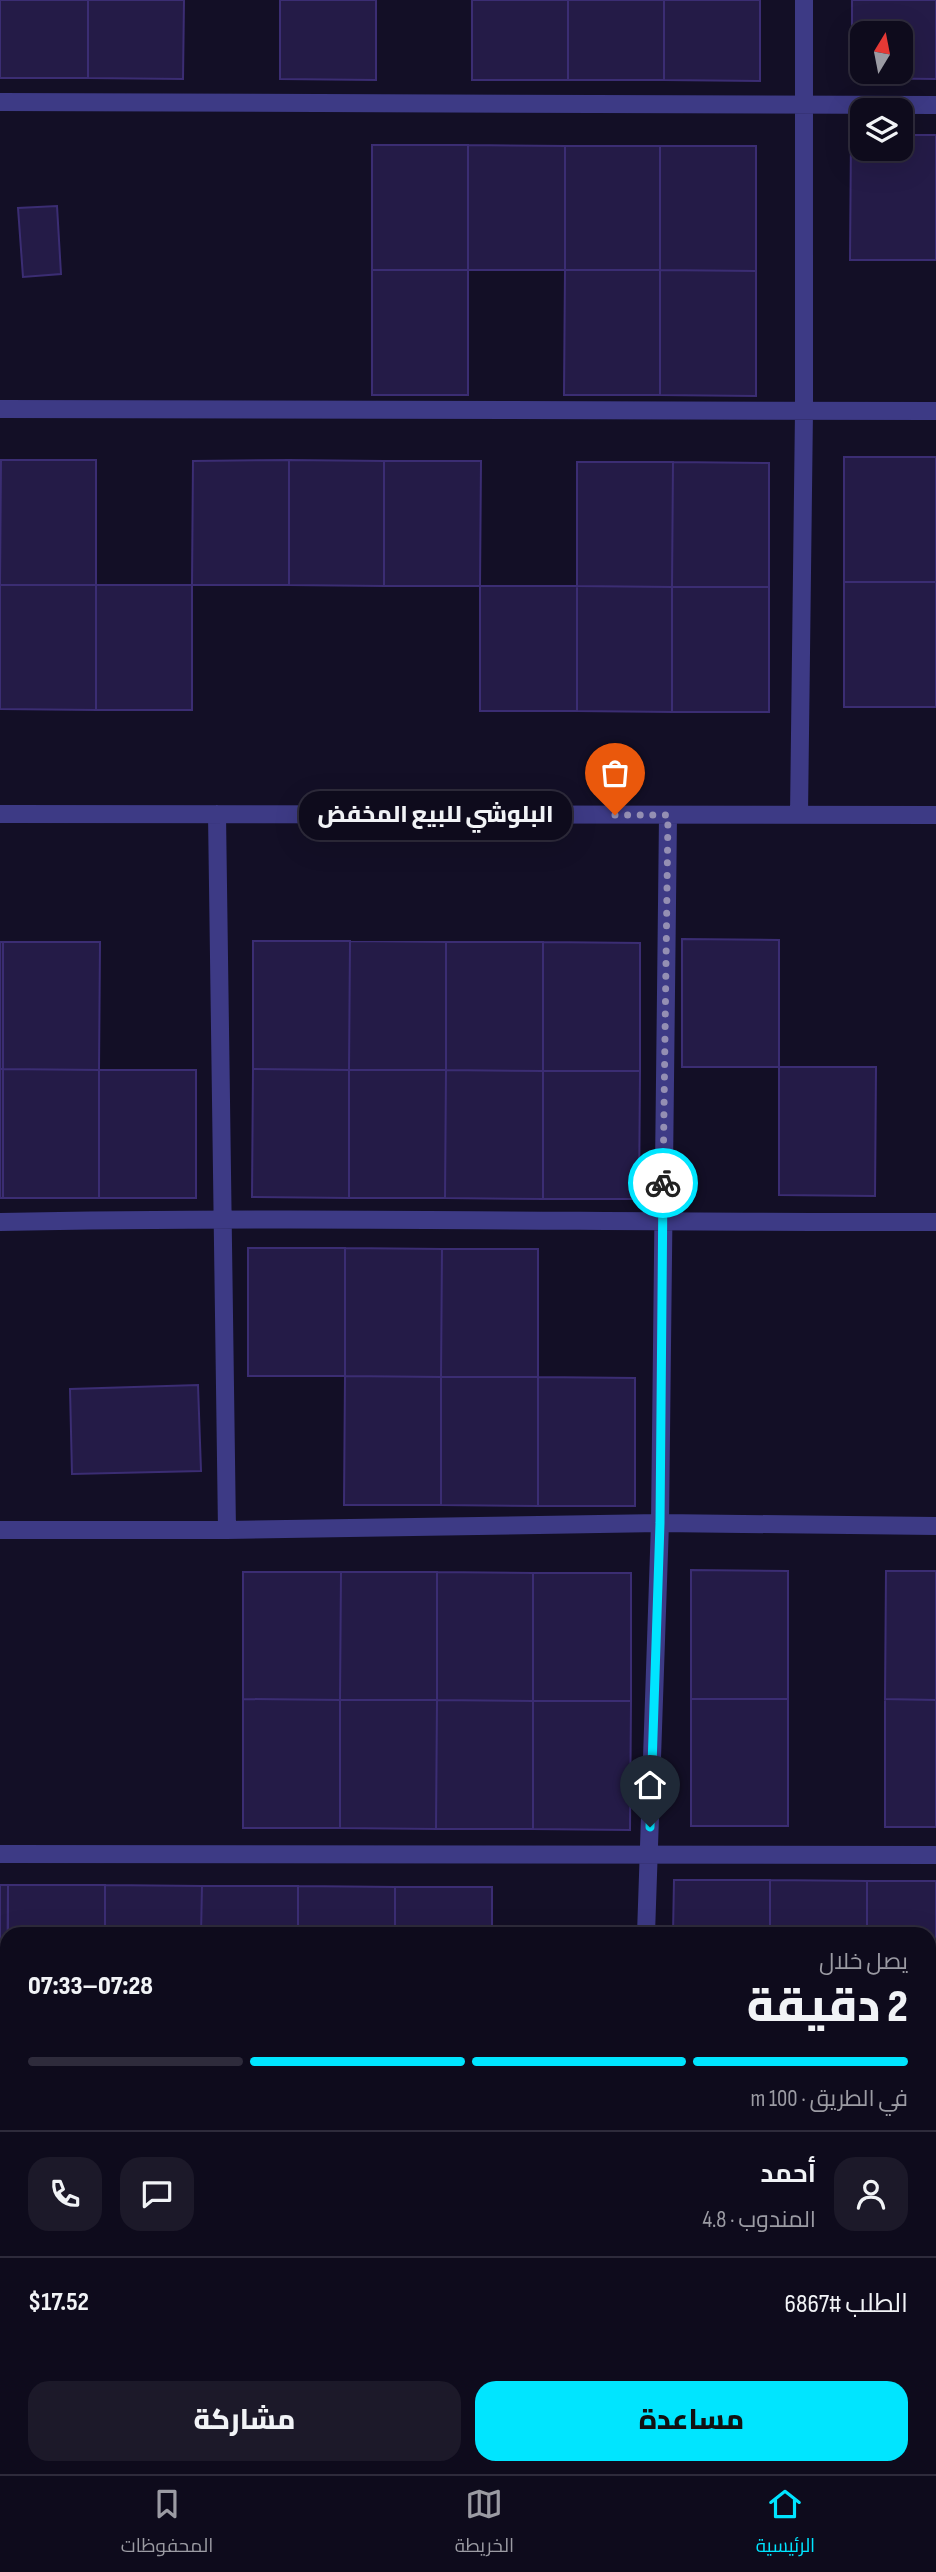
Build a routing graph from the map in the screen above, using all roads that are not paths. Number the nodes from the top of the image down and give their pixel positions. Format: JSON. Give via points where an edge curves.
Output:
{"nodes":[{"id":1,"x":804,"y":0,"type":"edge"},
{"id":2,"x":0,"y":102,"type":"edge"},
{"id":3,"x":805,"y":105,"type":"junction"},
{"id":4,"x":936,"y":105,"type":"edge"},
{"id":5,"x":0,"y":409,"type":"edge"},
{"id":6,"x":804,"y":411,"type":"junction"},
{"id":7,"x":936,"y":411,"type":"edge"},
{"id":8,"x":0,"y":814,"type":"edge"},
{"id":9,"x":217,"y":814,"type":"junction"},
{"id":10,"x":668,"y":815,"type":"junction"},
{"id":11,"x":799,"y":815,"type":"junction"},
{"id":12,"x":936,"y":815,"type":"edge"},
{"id":13,"x":221,"y":1218,"type":"junction"},
{"id":14,"x":0,"y":1222,"type":"edge"},
{"id":15,"x":936,"y":1222,"type":"edge"},
{"id":16,"x":662,"y":1223,"type":"junction"},
{"id":17,"x":660,"y":1523,"type":"junction"},
{"id":18,"x":936,"y":1526,"type":"edge"},
{"id":19,"x":0,"y":1530,"type":"edge"},
{"id":20,"x":227,"y":1530,"type":"junction"},
{"id":21,"x":0,"y":1854,"type":"edge"},
{"id":22,"x":649,"y":1855,"type":"junction"},
{"id":23,"x":936,"y":1855,"type":"edge"},
{"id":24,"x":646,"y":1927,"type":"edge"}],
"edges":[{"from":1,"to":3,"type":"street"},
{"from":2,"to":3,"type":"street"},
{"from":3,"to":4,"type":"street"},
{"from":3,"to":6,"type":"street"},
{"from":5,"to":6,"type":"street"},
{"from":6,"to":7,"type":"street"},
{"from":6,"to":11,"type":"street"},
{"from":8,"to":9,"type":"street"},
{"from":9,"to":10,"type":"street"},
{"from":9,"to":13,"type":"street"},
{"from":10,"to":11,"type":"street"},
{"from":10,"to":16,"type":"street"},
{"from":11,"to":12,"type":"street"},
{"from":13,"to":14,"type":"street"},
{"from":13,"to":16,"type":"street"},
{"from":13,"to":20,"type":"street"},
{"from":15,"to":16,"type":"street"},
{"from":16,"to":17,"type":"street"},
{"from":17,"to":18,"type":"street"},
{"from":17,"to":20,"type":"street"},
{"from":17,"to":22,"type":"street"},
{"from":19,"to":20,"type":"street"},
{"from":21,"to":22,"type":"street"},
{"from":22,"to":23,"type":"street"},
{"from":22,"to":24,"type":"street"}]}
